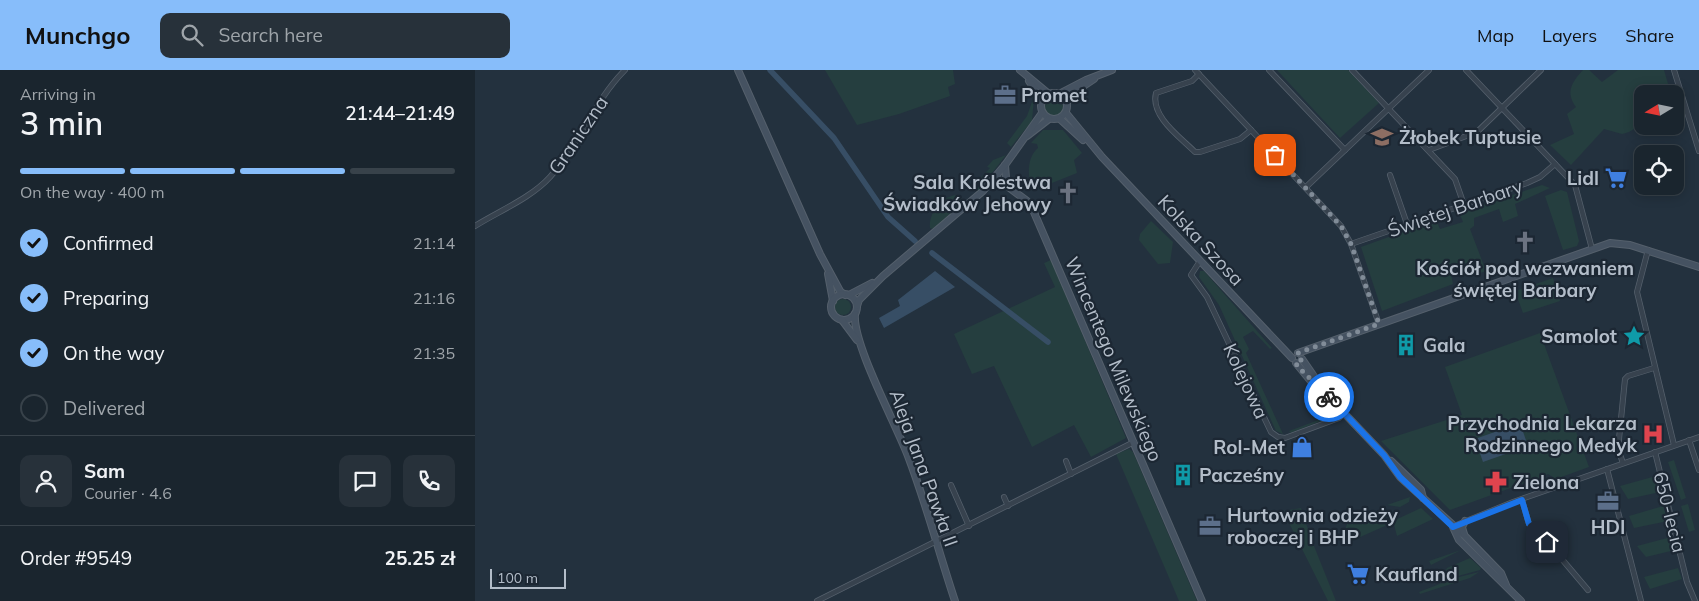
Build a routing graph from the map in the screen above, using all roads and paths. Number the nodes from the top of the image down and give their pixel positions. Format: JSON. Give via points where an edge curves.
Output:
{"nodes":[{"id":1,"x":625,"y":70,"type":"edge"},
{"id":2,"x":738,"y":70,"type":"edge"},
{"id":3,"x":1112,"y":70,"type":"edge"},
{"id":4,"x":1195,"y":70,"type":"edge"},
{"id":5,"x":1269,"y":70,"type":"edge"},
{"id":6,"x":1352,"y":70,"type":"edge"},
{"id":7,"x":1429,"y":70,"type":"edge"},
{"id":8,"x":1466,"y":70,"type":"edge"},
{"id":9,"x":1541,"y":70,"type":"edge"},
{"id":10,"x":1674,"y":70,"type":"edge"},
{"id":11,"x":1022,"y":72,"type":"edge"},
{"id":12,"x":1199,"y":74,"type":"junction"},
{"id":13,"x":1097,"y":77,"type":"junction"},
{"id":14,"x":1049,"y":94,"type":"junction"},
{"id":15,"x":1059,"y":94,"type":"junction"},
{"id":16,"x":1042,"y":100,"type":"junction"},
{"id":17,"x":1067,"y":102,"type":"junction"},
{"id":18,"x":1389,"y":108,"type":"junction"},
{"id":19,"x":1502,"y":108,"type":"junction"},
{"id":20,"x":1042,"y":113,"type":"junction"},
{"id":21,"x":1066,"y":113,"type":"junction"},
{"id":22,"x":1049,"y":119,"type":"junction"},
{"id":23,"x":1060,"y":119,"type":"junction"},
{"id":24,"x":1251,"y":130,"type":"junction"},
{"id":25,"x":1023,"y":140,"type":"junction"},
{"id":26,"x":1345,"y":150,"type":"junction"},
{"id":27,"x":1429,"y":150,"type":"junction"},
{"id":28,"x":1699,"y":151,"type":"edge"},
{"id":29,"x":1102,"y":157,"type":"junction"},
{"id":30,"x":1555,"y":164,"type":"junction"},
{"id":31,"x":1005,"y":165,"type":"junction"},
{"id":32,"x":1390,"y":175,"type":"dead end"},
{"id":33,"x":995,"y":177,"type":"junction"},
{"id":34,"x":1306,"y":187,"type":"junction"},
{"id":35,"x":1013,"y":190,"type":"junction"},
{"id":36,"x":1464,"y":205,"type":"junction"},
{"id":37,"x":1407,"y":224,"type":"junction"},
{"id":38,"x":475,"y":226,"type":"edge"},
{"id":39,"x":1351,"y":244,"type":"junction"},
{"id":40,"x":1592,"y":249,"type":"junction"},
{"id":41,"x":1648,"y":250,"type":"junction"},
{"id":42,"x":820,"y":254,"type":"junction"},
{"id":43,"x":1200,"y":261,"type":"junction"},
{"id":44,"x":1699,"y":263,"type":"edge"},
{"id":45,"x":1691,"y":265,"type":"junction"},
{"id":46,"x":1699,"y":267,"type":"edge"},
{"id":47,"x":883,"y":276,"type":"junction"},
{"id":48,"x":847,"y":295,"type":"junction"},
{"id":49,"x":833,"y":301,"type":"junction"},
{"id":50,"x":857,"y":306,"type":"junction"},
{"id":51,"x":855,"y":314,"type":"junction"},
{"id":52,"x":842,"y":320,"type":"junction"},
{"id":53,"x":1379,"y":324,"type":"junction"},
{"id":54,"x":862,"y":348,"type":"junction"},
{"id":55,"x":1297,"y":357,"type":"junction"},
{"id":56,"x":1654,"y":368,"type":"junction"},
{"id":57,"x":1344,"y":413,"type":"junction"},
{"id":58,"x":1699,"y":437,"type":"edge"},
{"id":59,"x":1689,"y":440,"type":"junction"},
{"id":60,"x":1134,"y":442,"type":"junction"},
{"id":61,"x":1674,"y":445,"type":"junction"},
{"id":62,"x":1655,"y":452,"type":"junction"},
{"id":63,"x":1066,"y":461,"type":"dead end"},
{"id":64,"x":1623,"y":463,"type":"junction"},
{"id":65,"x":1607,"y":469,"type":"junction"},
{"id":66,"x":1699,"y":470,"type":"edge"},
{"id":67,"x":1071,"y":474,"type":"junction"},
{"id":68,"x":951,"y":485,"type":"dead end"},
{"id":69,"x":1004,"y":497,"type":"dead end"},
{"id":70,"x":1522,"y":500,"type":"junction"},
{"id":71,"x":1008,"y":506,"type":"junction"},
{"id":72,"x":1442,"y":516,"type":"junction"},
{"id":73,"x":1465,"y":521,"type":"junction"},
{"id":74,"x":969,"y":526,"type":"junction"},
{"id":75,"x":1453,"y":527,"type":"junction"},
{"id":76,"x":1465,"y":535,"type":"junction"},
{"id":77,"x":936,"y":542,"type":"junction"},
{"id":78,"x":1506,"y":585,"type":"junction"},
{"id":79,"x":1588,"y":590,"type":"dead end"},
{"id":80,"x":817,"y":601,"type":"edge"},
{"id":81,"x":955,"y":601,"type":"edge"},
{"id":82,"x":1202,"y":601,"type":"edge"},
{"id":83,"x":1521,"y":601,"type":"edge"},
{"id":84,"x":1641,"y":601,"type":"edge"},
{"id":85,"x":1695,"y":601,"type":"edge"}],
"edges":[{"from":1,"to":38,"type":"street","name":"Graniczna","via":[[548,179]]},
{"from":2,"to":42,"type":"street"},
{"from":3,"to":13,"type":"street"},
{"from":4,"to":12,"type":"street"},
{"from":5,"to":26,"type":"street"},
{"from":6,"to":18,"type":"street"},
{"from":7,"to":18,"type":"street"},
{"from":8,"to":19,"type":"street"},
{"from":9,"to":19,"type":"street"},
{"from":10,"to":28,"type":"street"},
{"from":11,"to":14,"type":"street"},
{"from":11,"to":16,"type":"street"},
{"from":12,"to":24,"type":"street"},
{"from":12,"to":24,"type":"street","via":[[1192,81],[1156,92],[1154,101],[1159,115],[1177,135],[1195,152],[1200,152],[1240,139]]},
{"from":13,"to":15,"type":"street"},
{"from":13,"to":17,"type":"street","via":[[1076,91]]},
{"from":14,"to":15,"type":"street"},
{"from":14,"to":16,"type":"street"},
{"from":15,"to":17,"type":"street"},
{"from":16,"to":20,"type":"street"},
{"from":17,"to":21,"type":"street"},
{"from":18,"to":26,"type":"street"},
{"from":18,"to":27,"type":"street"},
{"from":19,"to":27,"type":"street","via":[[1477,132]]},
{"from":19,"to":30,"type":"street"},
{"from":20,"to":22,"type":"street"},
{"from":20,"to":25,"type":"street"},
{"from":21,"to":23,"type":"street"},
{"from":21,"to":29,"type":"street","name":"Kolska Szosa"},
{"from":22,"to":23,"type":"street"},
{"from":22,"to":25,"type":"street"},
{"from":23,"to":29,"type":"street","name":"Kolska Szosa"},
{"from":24,"to":34,"type":"street"},
{"from":25,"to":31,"type":"street"},
{"from":26,"to":34,"type":"street"},
{"from":27,"to":36,"type":"street","via":[[1455,179]]},
{"from":29,"to":43,"type":"street","name":"Kolska Szosa"},
{"from":30,"to":36,"type":"street","name":"Świętej Barbary","via":[[1527,183]]},
{"from":30,"to":40,"type":"street","via":[[1575,185]]},
{"from":31,"to":33,"type":"street"},
{"from":31,"to":35,"type":"street","name":"Wincentego Milewskiego","via":[[1006,178]]},
{"from":32,"to":37,"type":"street"},
{"from":33,"to":35,"type":"street","name":"Wincentego Milewskiego"},
{"from":33,"to":47,"type":"street","via":[[970,204]]},
{"from":34,"to":39,"type":"street","via":[[1341,226]]},
{"from":35,"to":60,"type":"street","name":"Wincentego Milewskiego","via":[[1033,210]]},
{"from":36,"to":37,"type":"street","name":"Świętej Barbary"},
{"from":37,"to":39,"type":"street","name":"Świętej Barbary"},
{"from":39,"to":53,"type":"street"},
{"from":40,"to":41,"type":"street","via":[[1621,243]]},
{"from":40,"to":53,"type":"street"},
{"from":41,"to":45,"type":"street"},
{"from":41,"to":56,"type":"street","via":[[1637,292]]},
{"from":42,"to":48,"type":"street","via":[[841,291]]},
{"from":42,"to":49,"type":"street"},
{"from":43,"to":55,"type":"street","name":"Kolska Szosa","via":[[1277,343]]},
{"from":43,"to":57,"type":"street","name":"Kolejowa","via":[[1191,275],[1207,298],[1272,433],[1285,438],[1339,418]]},
{"from":44,"to":45,"type":"street"},
{"from":45,"to":46,"type":"street"},
{"from":47,"to":48,"type":"street","via":[[859,292]]},
{"from":47,"to":50,"type":"street"},
{"from":48,"to":49,"type":"street","via":[[838,296]]},
{"from":48,"to":50,"type":"street"},
{"from":49,"to":52,"type":"street","via":[[832,313]]},
{"from":50,"to":51,"type":"street"},
{"from":51,"to":52,"type":"street"},
{"from":51,"to":54,"type":"street","name":"Aleja Jana Pawła II"},
{"from":52,"to":54,"type":"street","name":"Aleja Jana Pawła II"},
{"from":53,"to":55,"type":"street","via":[[1315,346]]},
{"from":54,"to":77,"type":"street","name":"Aleja Jana Pawła II","via":[[909,457]]},
{"from":55,"to":57,"type":"street","name":"Kolska Szosa","via":[[1314,385]]},
{"from":56,"to":61,"type":"street"},
{"from":56,"to":64,"type":"street","via":[[1625,379],[1618,449]]},
{"from":57,"to":72,"type":"street","name":"Kolska Szosa","via":[[1400,477]]},
{"from":58,"to":59,"type":"street"},
{"from":59,"to":61,"type":"street"},
{"from":59,"to":66,"type":"street","name":"650-lecia"},
{"from":60,"to":67,"type":"street"},
{"from":60,"to":82,"type":"street","name":"Wincentego Milewskiego"},
{"from":61,"to":62,"type":"street"},
{"from":62,"to":64,"type":"street"},
{"from":62,"to":85,"type":"street","name":"650-lecia","via":[[1687,582]]},
{"from":63,"to":67,"type":"street"},
{"from":64,"to":65,"type":"street"},
{"from":65,"to":70,"type":"street"},
{"from":65,"to":84,"type":"street"},
{"from":67,"to":71,"type":"street"},
{"from":68,"to":74,"type":"street"},
{"from":69,"to":71,"type":"street"},
{"from":70,"to":73,"type":"street"},
{"from":70,"to":79,"type":"street","via":[[1529,524]]},
{"from":71,"to":74,"type":"street"},
{"from":72,"to":73,"type":"street"},
{"from":72,"to":75,"type":"street","name":"Kolska Szosa"},
{"from":73,"to":75,"type":"street"},
{"from":73,"to":76,"type":"street","via":[[1462,527]]},
{"from":74,"to":77,"type":"street"},
{"from":75,"to":76,"type":"street","name":"Kolska Szosa"},
{"from":75,"to":78,"type":"street","name":"Kolska Szosa","via":[[1459,540]]},
{"from":76,"to":78,"type":"street","name":"Kolska Szosa","via":[[1501,573]]},
{"from":77,"to":80,"type":"street"},
{"from":77,"to":81,"type":"street","name":"Aleja Jana Pawła II"},
{"from":78,"to":83,"type":"street","name":"Kolska Szosa"}]}
